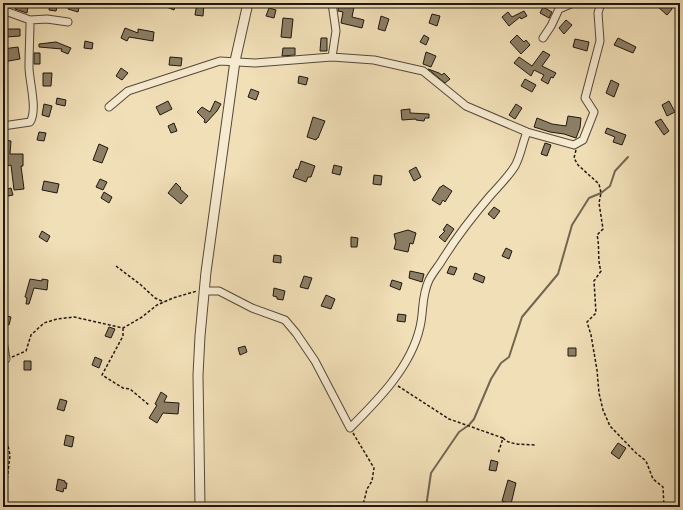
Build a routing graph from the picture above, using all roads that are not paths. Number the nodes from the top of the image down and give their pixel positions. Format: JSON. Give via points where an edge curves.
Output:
{"nodes":[{"id":1,"x":248,"y":3,"type":"edge"},
{"id":2,"x":332,"y":3,"type":"edge"},
{"id":3,"x":573,"y":3,"type":"edge"},
{"id":4,"x":601,"y":3,"type":"edge"},
{"id":5,"x":3,"y":13,"type":"edge"},
{"id":6,"x":30,"y":20,"type":"junction"},
{"id":7,"x":68,"y":22,"type":"dead end"},
{"id":8,"x":543,"y":38,"type":"dead end"},
{"id":9,"x":332,"y":57,"type":"junction"},
{"id":10,"x":235,"y":61,"type":"junction"},
{"id":11,"x":109,"y":107,"type":"dead end"},
{"id":12,"x":3,"y":126,"type":"edge"},
{"id":13,"x":527,"y":132,"type":"junction"},
{"id":14,"x":204,"y":291,"type":"junction"},
{"id":15,"x":3,"y":341,"type":"edge"},
{"id":16,"x":4,"y":359,"type":"edge"},
{"id":17,"x":200,"y":507,"type":"edge"}],
"edges":[{"from":1,"to":10,"type":"street"},
{"from":2,"to":9,"type":"street","via":[[336,30]]},
{"from":3,"to":8,"type":"street","via":[[559,9]]},
{"from":4,"to":13,"type":"street","via":[[598,13],[600,41],[585,98],[594,112],[583,140],[574,145]]},
{"from":5,"to":6,"type":"street","via":[[8,12]]},
{"from":6,"to":7,"type":"street"},
{"from":6,"to":12,"type":"street","via":[[29,69],[33,117],[30,122]]},
{"from":9,"to":10,"type":"street","via":[[255,63]]},
{"from":9,"to":13,"type":"street","via":[[374,60],[422,71],[466,106]]},
{"from":10,"to":11,"type":"street","via":[[220,61],[128,92]]},
{"from":10,"to":14,"type":"street"},
{"from":13,"to":14,"type":"street","via":[[521,155],[514,168],[459,235],[429,280],[423,300],[420,327],[402,368],[393,382],[350,428],[315,361],[285,320],[252,308],[219,291]]},
{"from":14,"to":17,"type":"street","via":[[198,383]]},
{"from":15,"to":16,"type":"street"}]}
